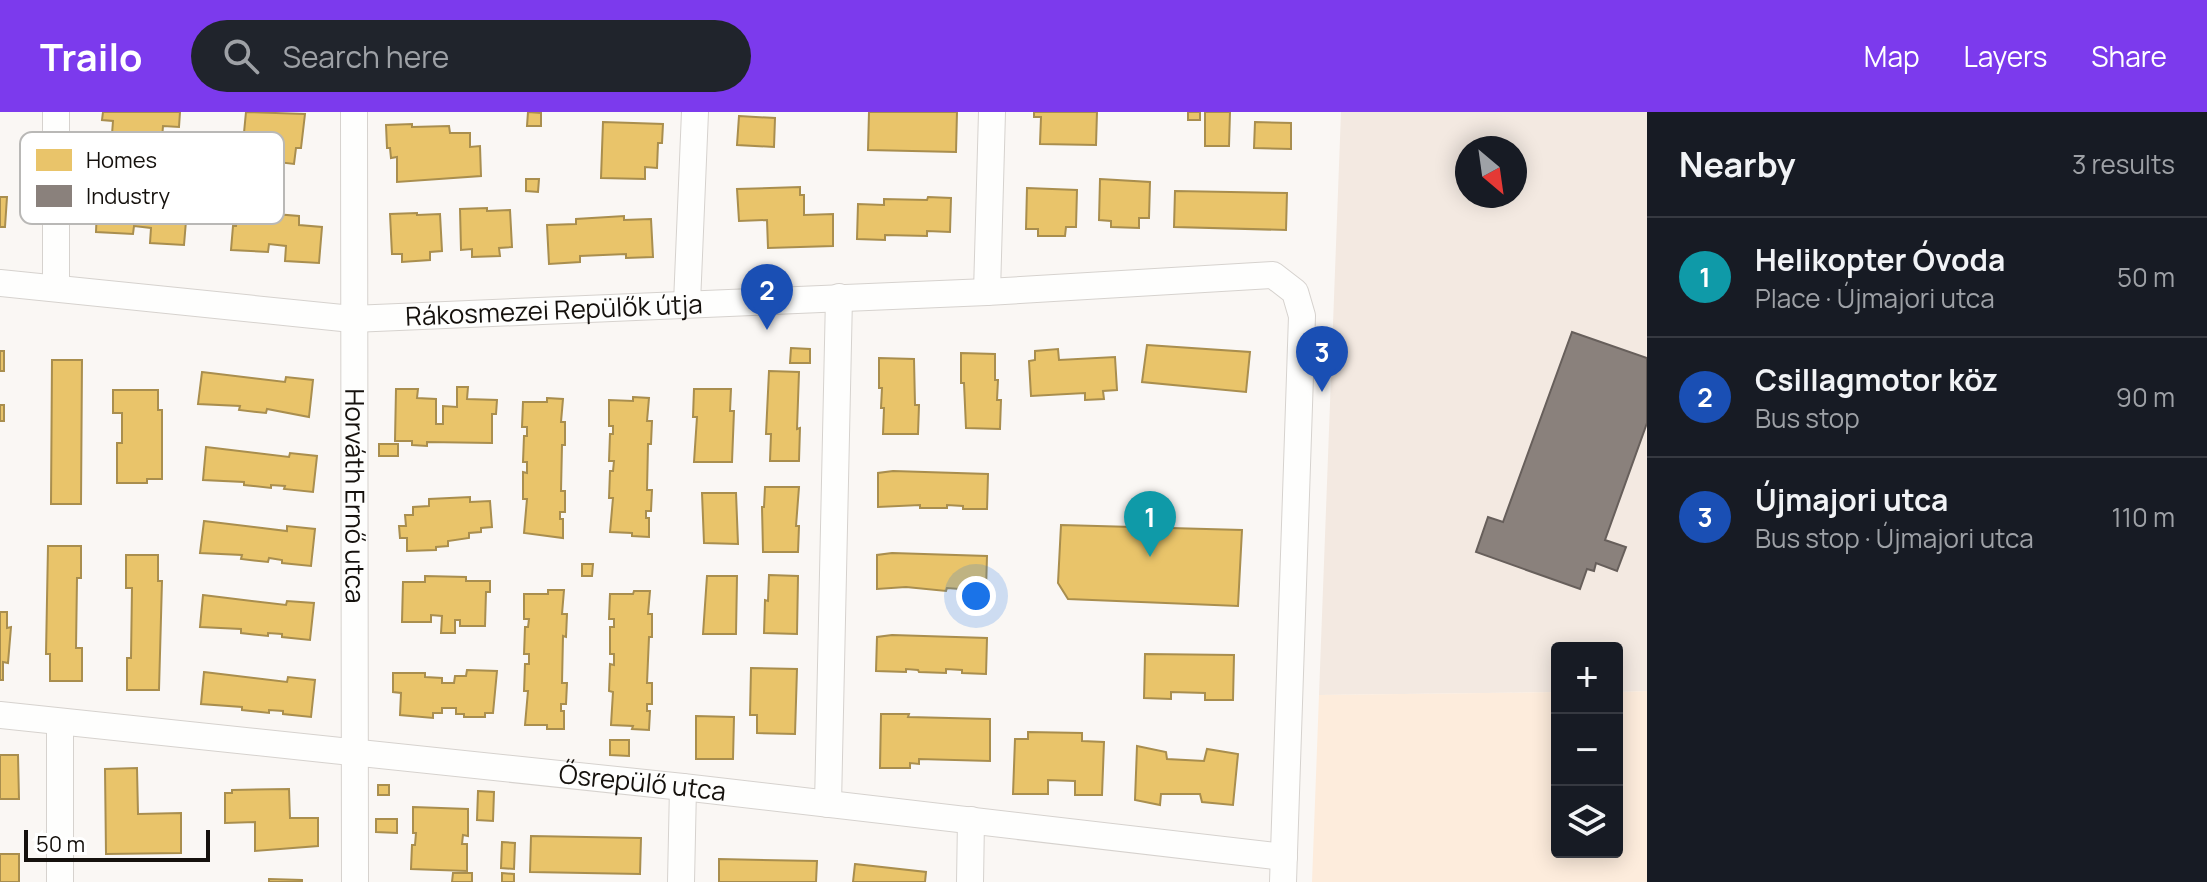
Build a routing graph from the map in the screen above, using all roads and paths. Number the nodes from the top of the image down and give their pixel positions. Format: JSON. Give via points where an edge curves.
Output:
{"nodes":[{"id":1,"x":354,"y":112,"type":"edge"},
{"id":2,"x":695,"y":112,"type":"edge"},
{"id":3,"x":992,"y":112,"type":"edge"},
{"id":4,"x":56,"y":224,"type":"edge"},
{"id":5,"x":0,"y":283,"type":"edge"},
{"id":6,"x":56,"y":288,"type":"junction"},
{"id":7,"x":987,"y":292,"type":"junction"},
{"id":8,"x":839,"y":297,"type":"junction"},
{"id":9,"x":687,"y":303,"type":"junction"},
{"id":10,"x":352,"y":319,"type":"junction"},
{"id":11,"x":0,"y":715,"type":"edge"},
{"id":12,"x":60,"y":723,"type":"junction"},
{"id":13,"x":354,"y":753,"type":"junction"},
{"id":14,"x":683,"y":787,"type":"junction"},
{"id":15,"x":828,"y":804,"type":"junction"},
{"id":16,"x":971,"y":820,"type":"junction"},
{"id":17,"x":1284,"y":870,"type":"edge"},
{"id":18,"x":60,"y":882,"type":"edge"},
{"id":19,"x":355,"y":882,"type":"edge"},
{"id":20,"x":681,"y":882,"type":"edge"},
{"id":21,"x":970,"y":882,"type":"edge"}],
"edges":[{"from":1,"to":10,"type":"street","name":"Horváth Ernő utca"},
{"from":2,"to":9,"type":"street"},
{"from":3,"to":7,"type":"street"},
{"from":4,"to":6,"type":"street"},
{"from":5,"to":6,"type":"street","name":"Rákosmezei Repülők útja"},
{"from":6,"to":10,"type":"street","name":"Rákosmezei Repülők útja"},
{"from":7,"to":8,"type":"street","name":"Rákosmezei Repülők útja"},
{"from":7,"to":17,"type":"street","name":"Rákosmezei Repülők útja","via":[[1273,275],[1295,292],[1302,316]]},
{"from":8,"to":9,"type":"street","name":"Rákosmezei Repülők útja"},
{"from":8,"to":15,"type":"street"},
{"from":9,"to":10,"type":"street","name":"Rákosmezei Repülők útja"},
{"from":10,"to":13,"type":"street","name":"Horváth Ernő utca"},
{"from":11,"to":12,"type":"street","name":"Ősrepülő utca"},
{"from":12,"to":13,"type":"street","name":"Ősrepülő utca"},
{"from":12,"to":18,"type":"street"},
{"from":13,"to":14,"type":"street","name":"Ősrepülő utca"},
{"from":13,"to":19,"type":"street","name":"Horváth Ernő utca"},
{"from":14,"to":15,"type":"street","name":"Ősrepülő utca"},
{"from":14,"to":20,"type":"street"},
{"from":15,"to":16,"type":"street","name":"Ősrepülő utca"},
{"from":16,"to":17,"type":"street","name":"Ősrepülő utca"},
{"from":16,"to":21,"type":"street"}]}
